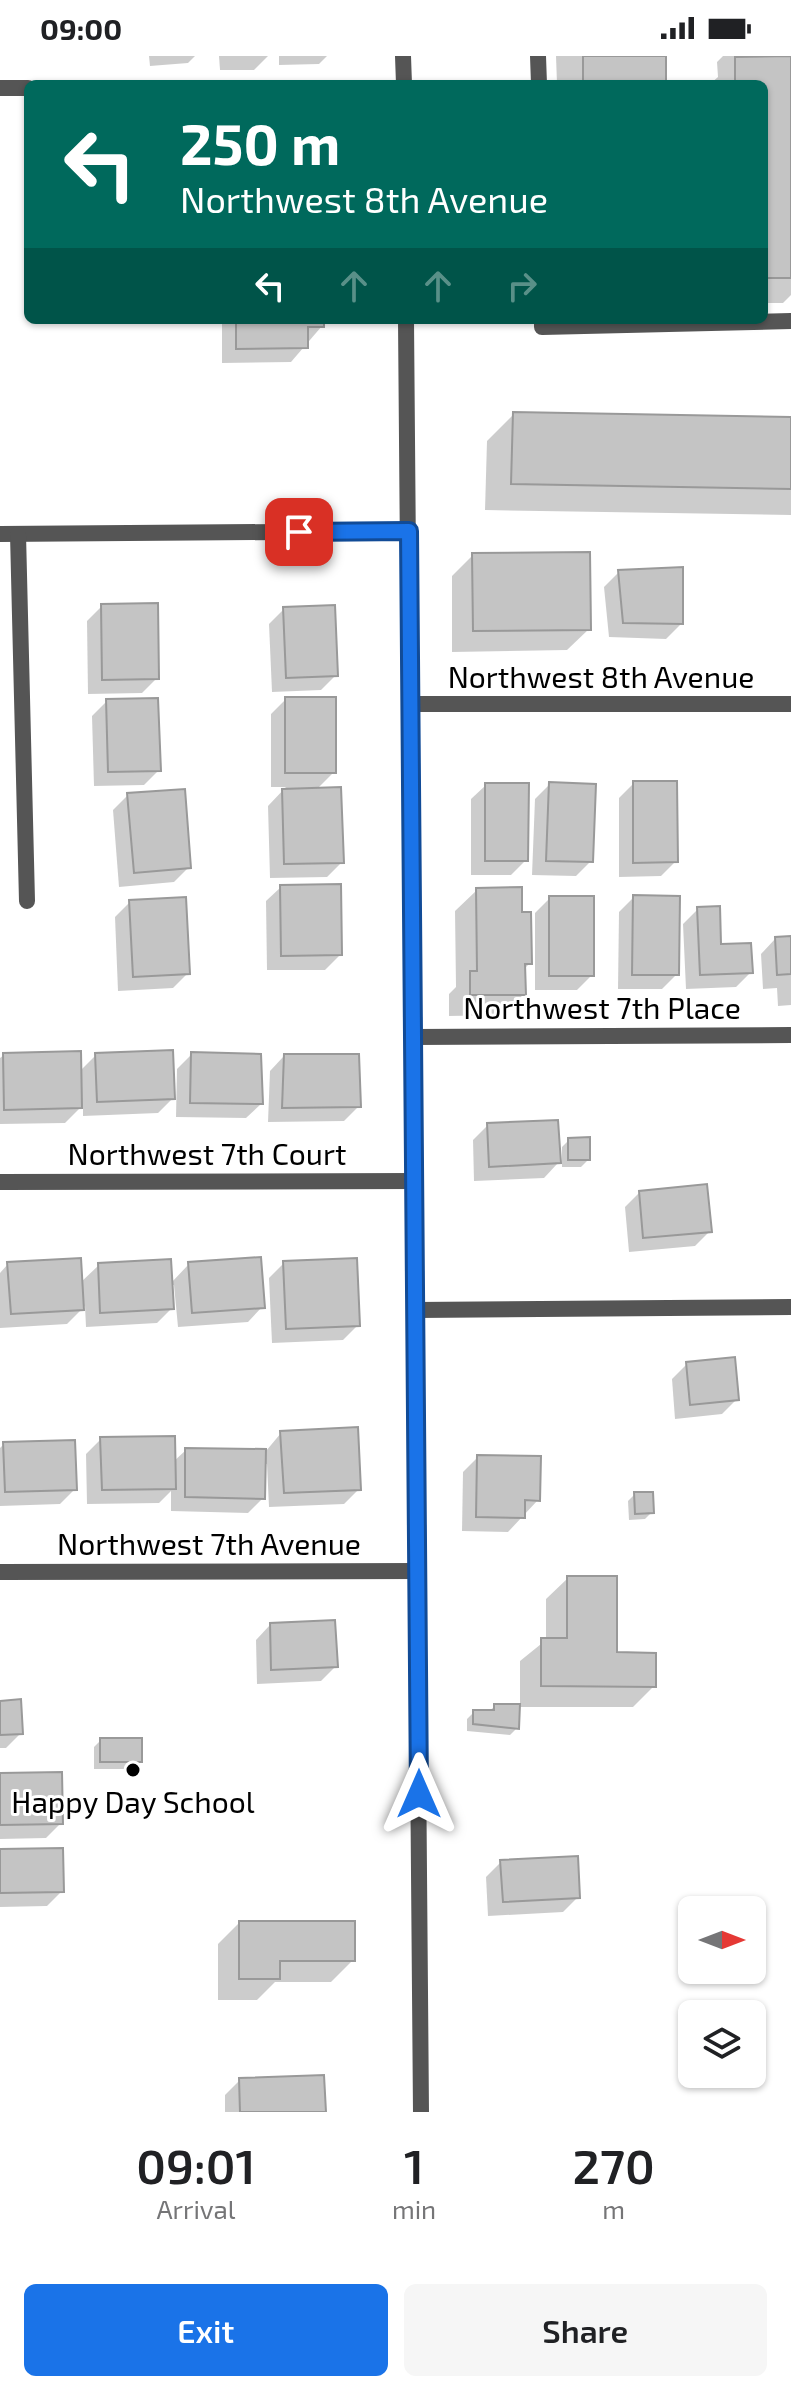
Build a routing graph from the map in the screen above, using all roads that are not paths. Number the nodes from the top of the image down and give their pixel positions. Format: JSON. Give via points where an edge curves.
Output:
{"nodes":[{"id":1,"x":403,"y":56,"type":"edge"},
{"id":2,"x":538,"y":56,"type":"edge"},
{"id":3,"x":404,"y":80,"type":"edge"},
{"id":4,"x":539,"y":80,"type":"edge"},
{"id":5,"x":0,"y":88,"type":"edge"},
{"id":6,"x":24,"y":88,"type":"edge"},
{"id":7,"x":791,"y":321,"type":"edge"},
{"id":8,"x":768,"y":322,"type":"edge"},
{"id":9,"x":406,"y":324,"type":"edge"},
{"id":10,"x":542,"y":324,"type":"edge"},
{"id":11,"x":666,"y":324,"type":"edge"},
{"id":12,"x":409,"y":531,"type":"junction"},
{"id":13,"x":0,"y":534,"type":"edge"},
{"id":14,"x":18,"y":534,"type":"junction"},
{"id":15,"x":411,"y":704,"type":"junction"},
{"id":16,"x":791,"y":704,"type":"edge"},
{"id":17,"x":27,"y":901,"type":"dead end"},
{"id":18,"x":791,"y":1035,"type":"edge"},
{"id":19,"x":414,"y":1037,"type":"junction"},
{"id":20,"x":415,"y":1181,"type":"junction"},
{"id":21,"x":0,"y":1182,"type":"edge"},
{"id":22,"x":791,"y":1307,"type":"edge"},
{"id":23,"x":416,"y":1310,"type":"junction"},
{"id":24,"x":418,"y":1571,"type":"junction"},
{"id":25,"x":0,"y":1572,"type":"edge"},
{"id":26,"x":421,"y":2112,"type":"edge"}],
"edges":[{"from":1,"to":3,"type":"street"},
{"from":2,"to":4,"type":"street"},
{"from":5,"to":6,"type":"street"},
{"from":7,"to":8,"type":"street"},
{"from":9,"to":12,"type":"street"},
{"from":10,"to":11,"type":"street"},
{"from":12,"to":14,"type":"street"},
{"from":12,"to":15,"type":"street"},
{"from":13,"to":14,"type":"street"},
{"from":14,"to":17,"type":"street"},
{"from":15,"to":16,"type":"street","name":"Northwest 8th Avenue"},
{"from":15,"to":19,"type":"street"},
{"from":18,"to":19,"type":"street","name":"Northwest 7th Place"},
{"from":19,"to":20,"type":"street"},
{"from":20,"to":21,"type":"street","name":"Northwest 7th Court"},
{"from":20,"to":23,"type":"street"},
{"from":22,"to":23,"type":"street"},
{"from":23,"to":24,"type":"street"},
{"from":24,"to":25,"type":"street","name":"Northwest 7th Avenue"},
{"from":24,"to":26,"type":"street"}]}
